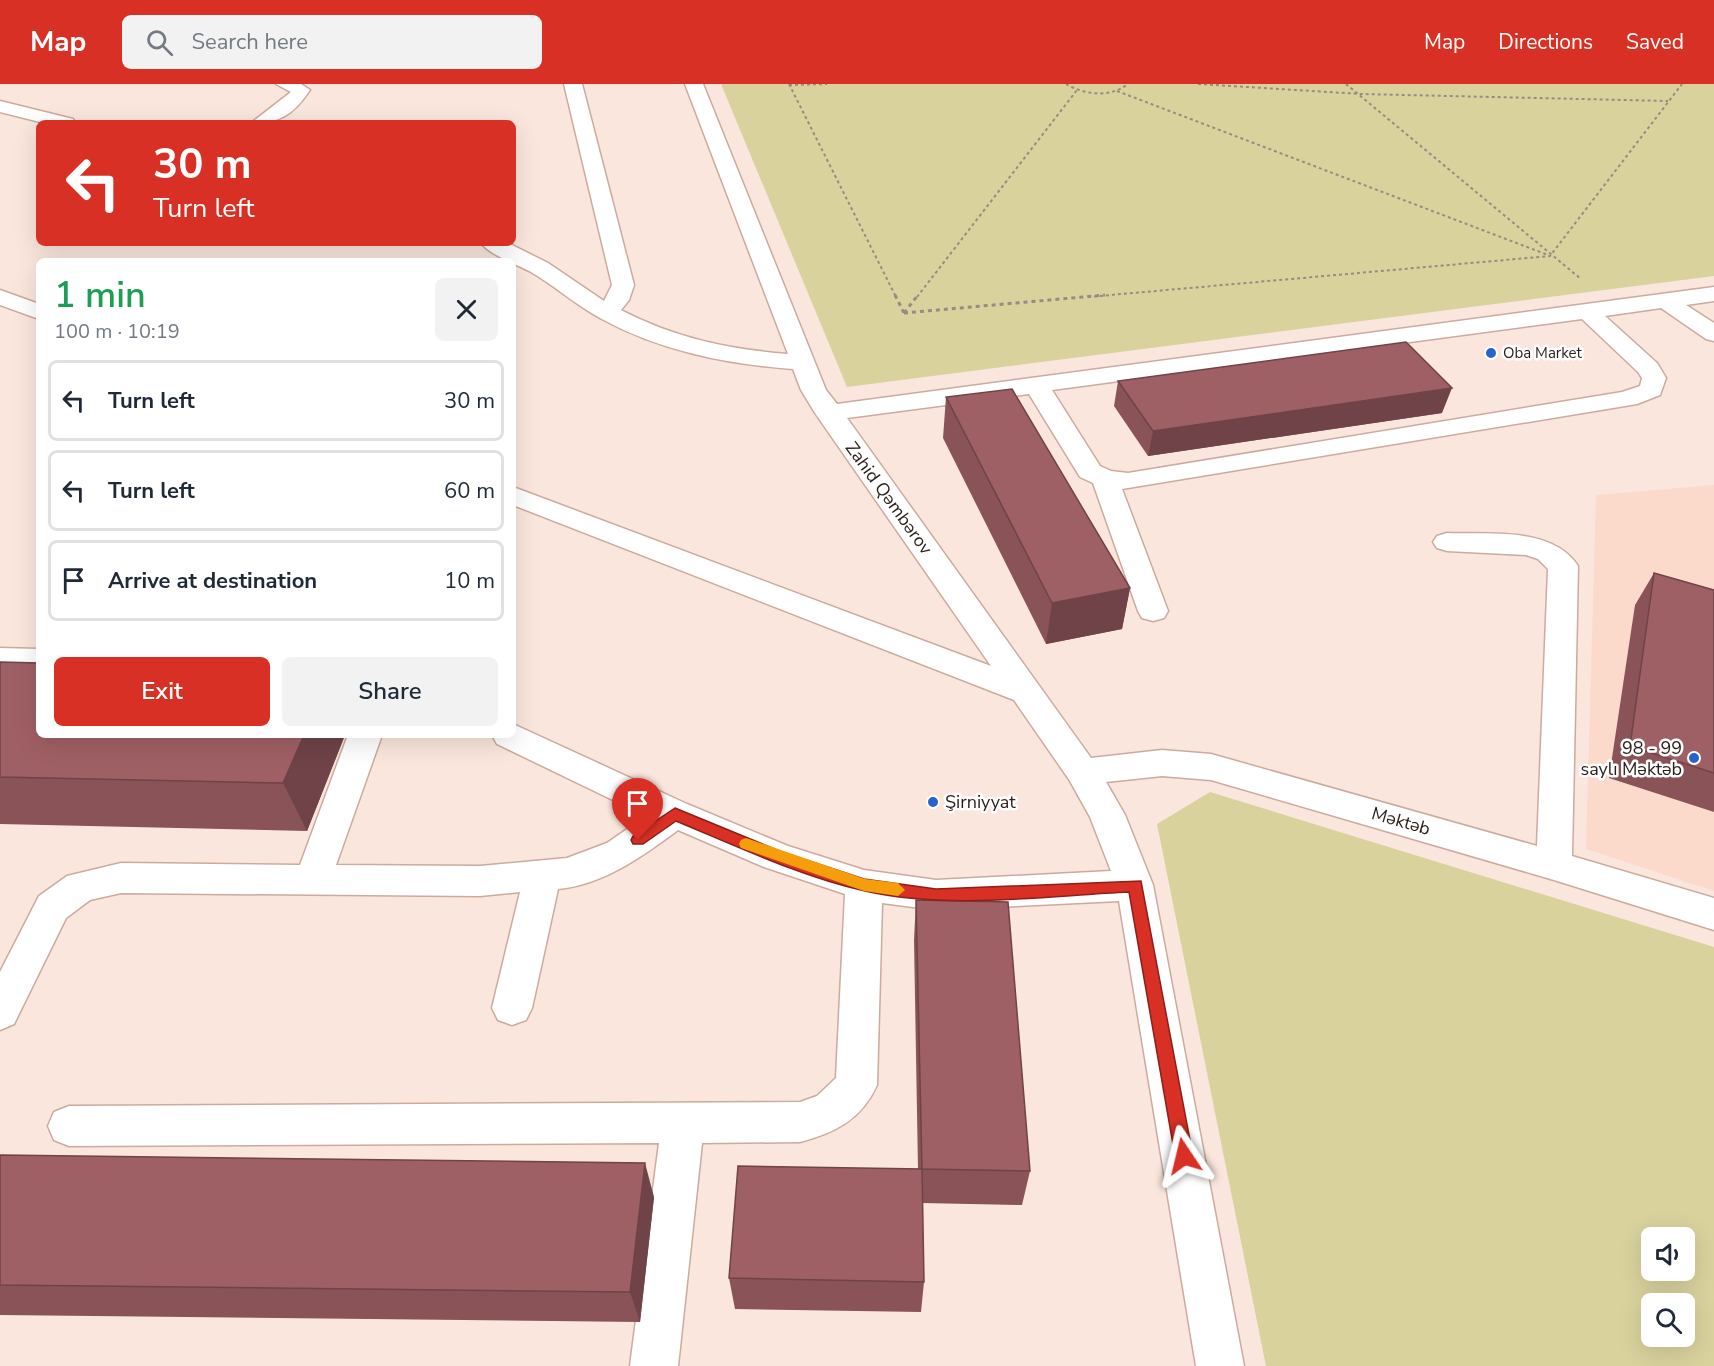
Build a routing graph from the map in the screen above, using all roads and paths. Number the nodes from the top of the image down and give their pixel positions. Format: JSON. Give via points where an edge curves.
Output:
{"nodes":[{"id":1,"x":285,"y":84,"type":"edge"},
{"id":2,"x":573,"y":84,"type":"edge"},
{"id":3,"x":694,"y":84,"type":"edge"},
{"id":4,"x":789,"y":84,"type":"edge"},
{"id":5,"x":827,"y":84,"type":"edge"},
{"id":6,"x":1066,"y":84,"type":"edge"},
{"id":7,"x":1128,"y":84,"type":"edge"},
{"id":8,"x":1198,"y":84,"type":"edge"},
{"id":9,"x":1347,"y":84,"type":"edge"},
{"id":10,"x":1682,"y":84,"type":"edge"},
{"id":11,"x":1077,"y":90,"type":"junction"},
{"id":12,"x":1117,"y":91,"type":"junction"},
{"id":13,"x":1361,"y":94,"type":"junction"},
{"id":14,"x":1668,"y":101,"type":"junction"},
{"id":15,"x":0,"y":106,"type":"edge"},
{"id":16,"x":54,"y":120,"type":"edge"},
{"id":17,"x":265,"y":120,"type":"edge"},
{"id":18,"x":498,"y":246,"type":"edge"},
{"id":19,"x":1550,"y":256,"type":"junction"},
{"id":20,"x":1714,"y":294,"type":"edge"},
{"id":21,"x":0,"y":297,"type":"edge"},
{"id":22,"x":1664,"y":300,"type":"junction"},
{"id":23,"x":1618,"y":307,"type":"junction"},
{"id":24,"x":1587,"y":310,"type":"junction"},
{"id":25,"x":36,"y":311,"type":"edge"},
{"id":26,"x":606,"y":312,"type":"junction"},
{"id":27,"x":904,"y":313,"type":"junction"},
{"id":28,"x":1714,"y":334,"type":"edge"},
{"id":29,"x":803,"y":362,"type":"junction"},
{"id":30,"x":1036,"y":385,"type":"junction"},
{"id":31,"x":828,"y":413,"type":"junction"},
{"id":32,"x":1105,"y":479,"type":"junction"},
{"id":33,"x":516,"y":496,"type":"edge"},
{"id":34,"x":1447,"y":542,"type":"dead end"},
{"id":35,"x":1153,"y":611,"type":"dead end"},
{"id":36,"x":0,"y":659,"type":"edge"},
{"id":37,"x":36,"y":660,"type":"edge"},
{"id":38,"x":1029,"y":693,"type":"junction"},
{"id":39,"x":364,"y":738,"type":"edge"},
{"id":40,"x":515,"y":738,"type":"edge"},
{"id":41,"x":1082,"y":772,"type":"junction"},
{"id":42,"x":675,"y":814,"type":"junction"},
{"id":43,"x":1554,"y":865,"type":"junction"},
{"id":44,"x":543,"y":875,"type":"junction"},
{"id":45,"x":313,"y":879,"type":"junction"},
{"id":46,"x":864,"y":885,"type":"junction"},
{"id":47,"x":1135,"y":885,"type":"junction"},
{"id":48,"x":1714,"y":914,"type":"edge"},
{"id":49,"x":512,"y":1008,"type":"dead end"},
{"id":50,"x":0,"y":1012,"type":"edge"},
{"id":51,"x":683,"y":1122,"type":"junction"},
{"id":52,"x":69,"y":1126,"type":"dead end"},
{"id":53,"x":654,"y":1366,"type":"edge"},
{"id":54,"x":1220,"y":1366,"type":"edge"}],
"edges":[{"from":1,"to":17,"type":"street","via":[[301,90],[289,107]]},
{"from":2,"to":26,"type":"street","via":[[623,285],[618,300]]},
{"from":3,"to":29,"type":"street","name":"Zahid Qəmbərov"},
{"from":4,"to":5,"type":"path"},
{"from":4,"to":27,"type":"path"},
{"from":6,"to":11,"type":"path"},
{"from":7,"to":12,"type":"path"},
{"from":8,"to":13,"type":"path"},
{"from":9,"to":13,"type":"path"},
{"from":10,"to":14,"type":"path"},
{"from":11,"to":12,"type":"path"},
{"from":11,"to":27,"type":"path"},
{"from":12,"to":19,"type":"path"},
{"from":13,"to":14,"type":"path"},
{"from":13,"to":19,"type":"path"},
{"from":14,"to":19,"type":"path"},
{"from":15,"to":16,"type":"street"},
{"from":18,"to":26,"type":"street","via":[[540,268]]},
{"from":19,"to":23,"type":"path"},
{"from":19,"to":27,"type":"path"},
{"from":20,"to":22,"type":"street"},
{"from":21,"to":25,"type":"street"},
{"from":22,"to":23,"type":"street"},
{"from":22,"to":28,"type":"street"},
{"from":23,"to":24,"type":"street"},
{"from":24,"to":30,"type":"street"},
{"from":24,"to":32,"type":"street","via":[[1648,368],[1654,378],[1651,390],[1628,399],[1186,472],[1128,481]]},
{"from":26,"to":29,"type":"street","via":[[649,334],[736,357]]},
{"from":29,"to":31,"type":"street","name":"Zahid Qəmbərov"},
{"from":30,"to":31,"type":"street"},
{"from":30,"to":32,"type":"street","via":[[1090,471]]},
{"from":31,"to":38,"type":"street","name":"Zahid Qəmbərov"},
{"from":32,"to":35,"type":"street"},
{"from":33,"to":38,"type":"street"},
{"from":34,"to":43,"type":"street","via":[[1527,546],[1548,552],[1563,566]]},
{"from":36,"to":37,"type":"street"},
{"from":38,"to":41,"type":"street","name":"Zahid Qəmbərov"},
{"from":39,"to":45,"type":"street"},
{"from":40,"to":42,"type":"street"},
{"from":41,"to":43,"type":"street","name":"Məktəb","via":[[1162,763],[1211,767]]},
{"from":41,"to":47,"type":"street","name":"Zahid Qəmbərov","via":[[1107,815]]},
{"from":42,"to":44,"type":"street","via":[[620,853],[569,873]]},
{"from":42,"to":46,"type":"street","via":[[777,856]]},
{"from":43,"to":48,"type":"street","name":"Məktəb"},
{"from":44,"to":45,"type":"street","via":[[480,881]]},
{"from":44,"to":49,"type":"street"},
{"from":45,"to":50,"type":"street","via":[[121,878],[80,887],[52,907]]},
{"from":46,"to":47,"type":"street","via":[[936,895]]},
{"from":46,"to":51,"type":"street","via":[[856,1084],[842,1103],[824,1116],[800,1122]]},
{"from":47,"to":54,"type":"street","name":"Zahid Qəmbərov"},
{"from":51,"to":52,"type":"street"},
{"from":51,"to":53,"type":"street"}]}
